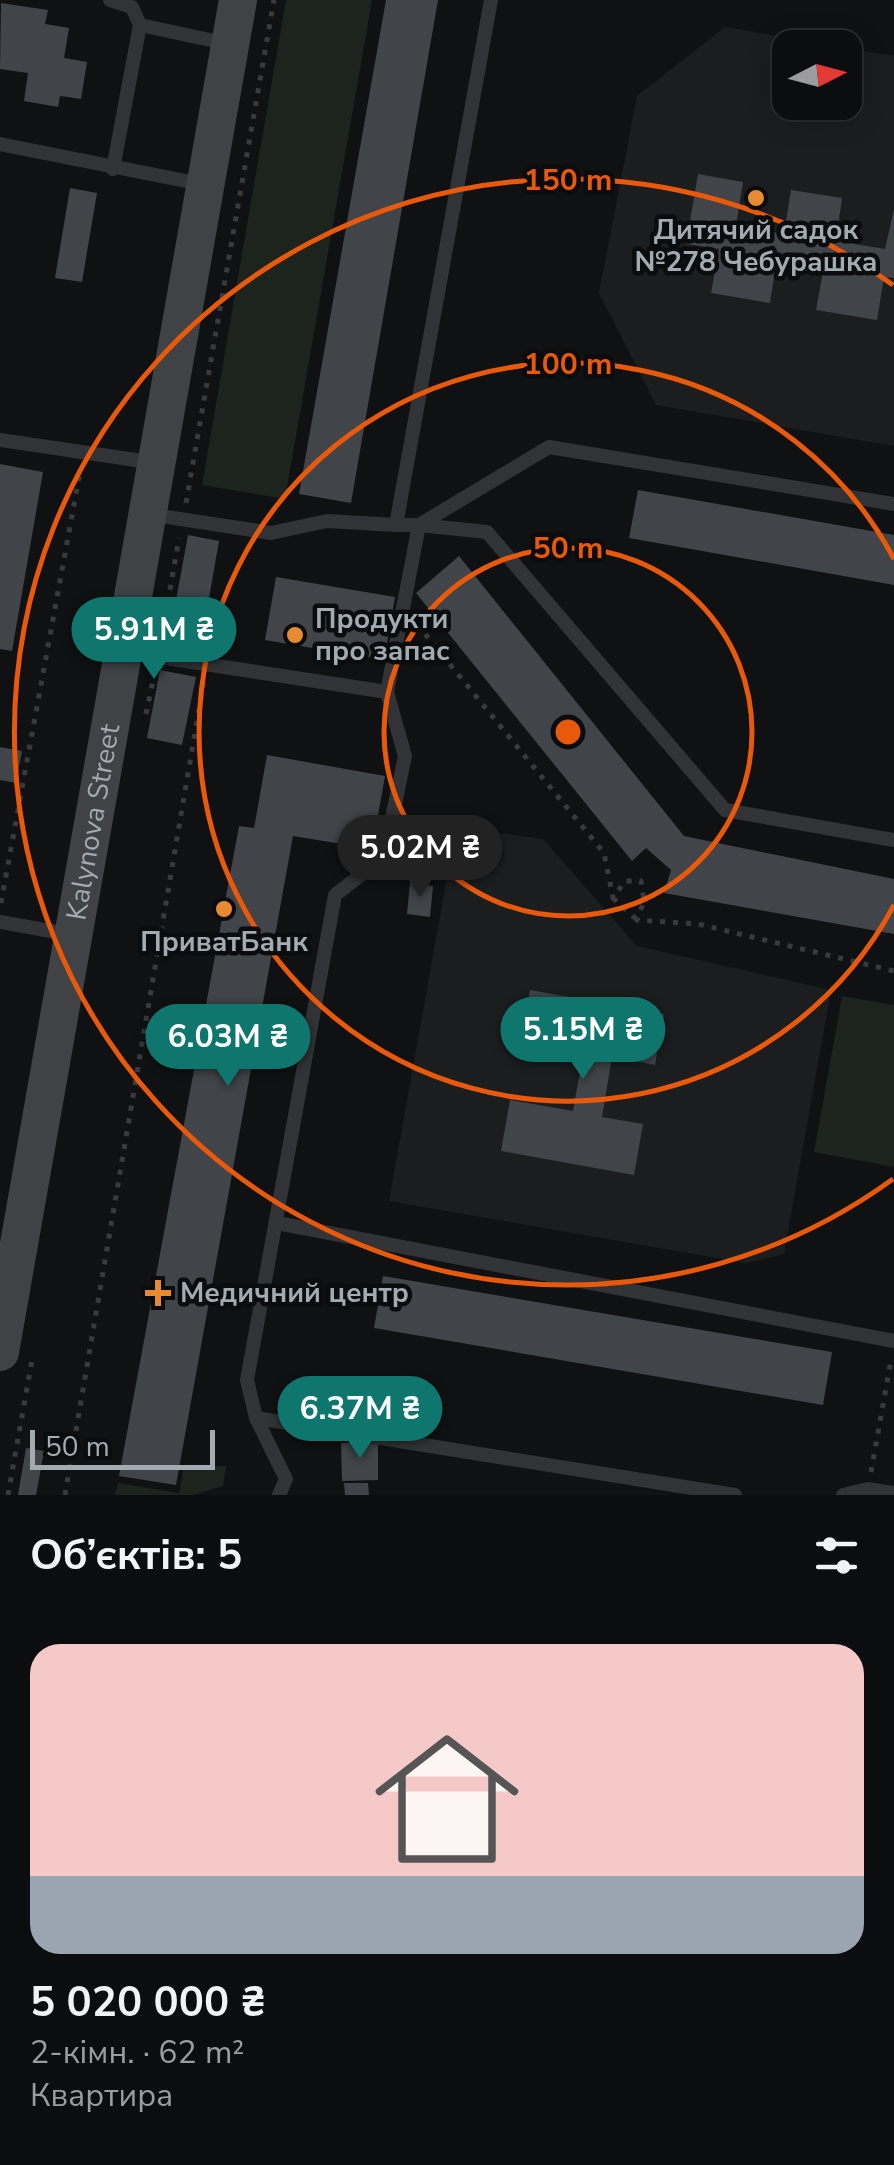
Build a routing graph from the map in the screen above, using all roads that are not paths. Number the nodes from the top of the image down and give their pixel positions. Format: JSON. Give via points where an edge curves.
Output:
{"nodes":[{"id":1,"x":110,"y":0,"type":"edge"},
{"id":2,"x":238,"y":0,"type":"edge"},
{"id":3,"x":491,"y":0,"type":"edge"},
{"id":4,"x":140,"y":24,"type":"junction"},
{"id":5,"x":230,"y":44,"type":"junction"},
{"id":6,"x":0,"y":144,"type":"edge"},
{"id":7,"x":113,"y":169,"type":"junction"},
{"id":8,"x":207,"y":185,"type":"junction"},
{"id":9,"x":0,"y":440,"type":"edge"},
{"id":10,"x":156,"y":463,"type":"junction"},
{"id":11,"x":894,"y":504,"type":"edge"},
{"id":12,"x":165,"y":517,"type":"junction"},
{"id":13,"x":396,"y":524,"type":"junction"},
{"id":14,"x":419,"y":525,"type":"junction"},
{"id":15,"x":141,"y":654,"type":"junction"},
{"id":16,"x":387,"y":692,"type":"junction"},
{"id":17,"x":894,"y":840,"type":"edge"},
{"id":18,"x":0,"y":922,"type":"edge"},
{"id":19,"x":74,"y":935,"type":"junction"},
{"id":20,"x":277,"y":1223,"type":"junction"},
{"id":21,"x":6,"y":1282,"type":"edge"},
{"id":22,"x":894,"y":1344,"type":"edge"},
{"id":23,"x":0,"y":1352,"type":"edge"},
{"id":24,"x":256,"y":1418,"type":"junction"},
{"id":25,"x":894,"y":1492,"type":"edge"},
{"id":26,"x":279,"y":1495,"type":"edge"},
{"id":27,"x":736,"y":1495,"type":"edge"},
{"id":28,"x":843,"y":1495,"type":"edge"}],
"edges":[{"from":1,"to":4,"type":"lane","via":[[132,7]]},
{"from":2,"to":5,"type":"main road","name":"Kalynova Street"},
{"from":3,"to":13,"type":"lane"},
{"from":4,"to":5,"type":"lane"},
{"from":4,"to":7,"type":"lane"},
{"from":5,"to":8,"type":"main road","name":"Kalynova Street"},
{"from":6,"to":7,"type":"lane"},
{"from":7,"to":8,"type":"lane"},
{"from":8,"to":10,"type":"main road","name":"Kalynova Street"},
{"from":9,"to":10,"type":"lane"},
{"from":10,"to":12,"type":"main road","name":"Kalynova Street"},
{"from":11,"to":14,"type":"lane","via":[[549,447]]},
{"from":12,"to":13,"type":"lane","via":[[271,533],[327,521]]},
{"from":12,"to":15,"type":"main road","name":"Kalynova Street"},
{"from":13,"to":14,"type":"lane"},
{"from":14,"to":16,"type":"lane"},
{"from":14,"to":17,"type":"lane","via":[[487,532],[725,810]]},
{"from":15,"to":16,"type":"lane"},
{"from":15,"to":19,"type":"main road","name":"Kalynova Street"},
{"from":16,"to":20,"type":"lane","via":[[405,756],[384,857],[335,895]]},
{"from":18,"to":19,"type":"lane"},
{"from":19,"to":21,"type":"main road","name":"Kalynova Street"},
{"from":20,"to":22,"type":"lane"},
{"from":20,"to":24,"type":"lane","via":[[248,1380]]},
{"from":21,"to":23,"type":"main road","name":"Kalynova Street"},
{"from":24,"to":26,"type":"lane","via":[[286,1479]]},
{"from":24,"to":27,"type":"lane"},
{"from":25,"to":28,"type":"lane","via":[[868,1488]]}]}
